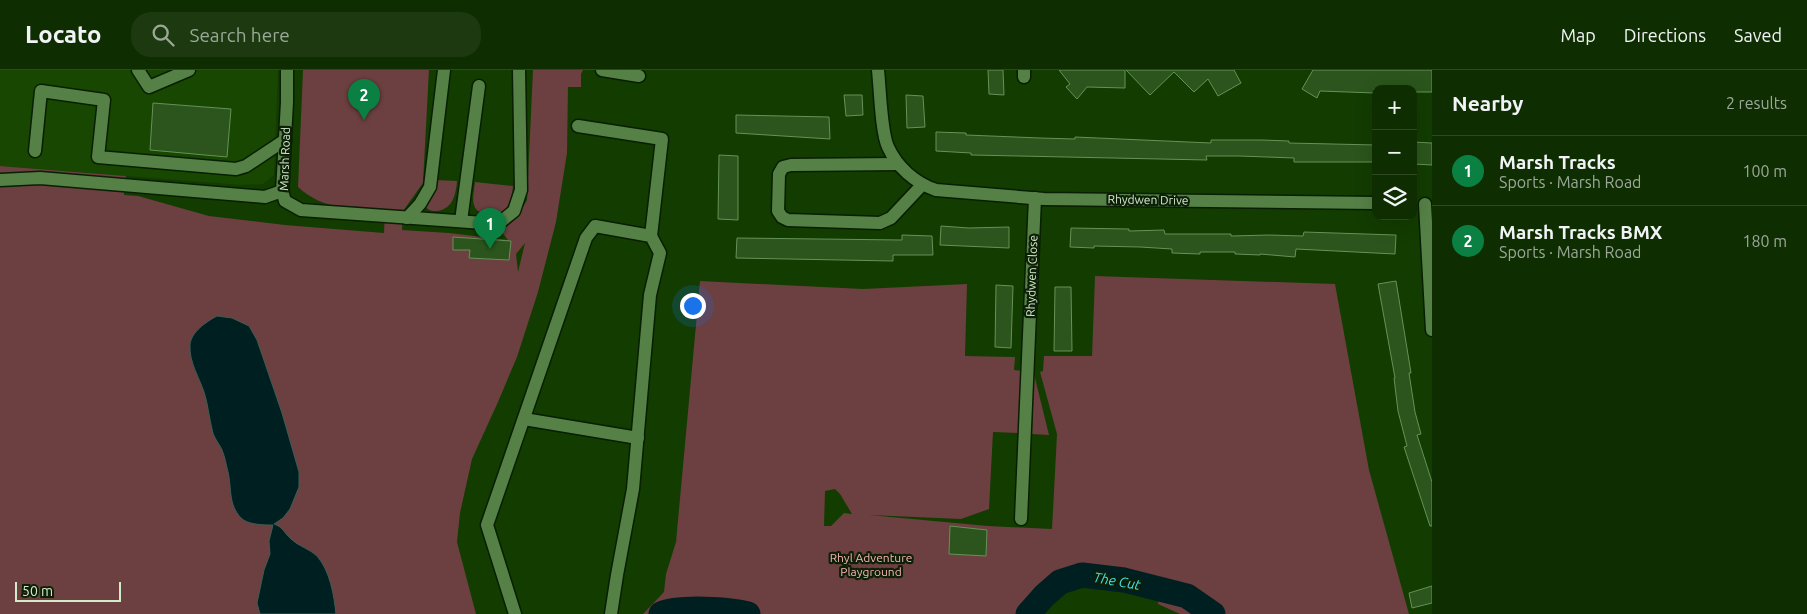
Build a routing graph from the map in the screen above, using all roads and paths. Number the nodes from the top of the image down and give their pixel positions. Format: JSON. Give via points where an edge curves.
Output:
{"nodes":[{"id":1,"x":138,"y":70,"type":"edge"},
{"id":2,"x":189,"y":70,"type":"edge"},
{"id":3,"x":287,"y":70,"type":"edge"},
{"id":4,"x":444,"y":70,"type":"edge"},
{"id":5,"x":519,"y":70,"type":"edge"},
{"id":6,"x":602,"y":70,"type":"edge"},
{"id":7,"x":878,"y":70,"type":"edge"},
{"id":8,"x":639,"y":76,"type":"dead end"},
{"id":9,"x":478,"y":86,"type":"dead end"},
{"id":10,"x":578,"y":126,"type":"dead end"},
{"id":11,"x":285,"y":140,"type":"junction"},
{"id":12,"x":35,"y":151,"type":"dead end"},
{"id":13,"x":898,"y":164,"type":"junction"},
{"id":14,"x":0,"y":180,"type":"edge"},
{"id":15,"x":922,"y":185,"type":"junction"},
{"id":16,"x":282,"y":191,"type":"junction"},
{"id":17,"x":1035,"y":198,"type":"junction"},
{"id":18,"x":1372,"y":203,"type":"edge"},
{"id":19,"x":1423,"y":204,"type":"edge"},
{"id":20,"x":407,"y":218,"type":"junction"},
{"id":21,"x":461,"y":221,"type":"junction"},
{"id":22,"x":651,"y":236,"type":"junction"},
{"id":23,"x":1432,"y":330,"type":"edge"},
{"id":24,"x":524,"y":418,"type":"junction"},
{"id":25,"x":638,"y":438,"type":"junction"},
{"id":26,"x":1021,"y":519,"type":"dead end"},
{"id":27,"x":515,"y":614,"type":"edge"},
{"id":28,"x":612,"y":614,"type":"edge"}],
"edges":[{"from":1,"to":2,"type":"street","via":[[149,87]]},
{"from":3,"to":11,"type":"street","name":"Marsh Road"},
{"from":4,"to":20,"type":"street","via":[[430,186]]},
{"from":5,"to":21,"type":"street","name":"Marsh Road","via":[[521,190],[514,211],[498,224]]},
{"from":6,"to":8,"type":"street"},
{"from":7,"to":13,"type":"street","name":"Rhydwen Drive","via":[[887,146]]},
{"from":9,"to":21,"type":"street"},
{"from":10,"to":22,"type":"street","via":[[662,139]]},
{"from":11,"to":12,"type":"street","via":[[246,166],[236,169],[98,157],[104,100],[41,91]]},
{"from":11,"to":16,"type":"street","name":"Marsh Road"},
{"from":13,"to":15,"type":"street","name":"Rhydwen Drive"},
{"from":13,"to":15,"type":"street","via":[[783,167],[778,174],[778,211],[788,220],[880,224],[891,218]]},
{"from":14,"to":16,"type":"street","via":[[40,178],[265,196]]},
{"from":15,"to":17,"type":"street","name":"Rhydwen Drive","via":[[936,190]]},
{"from":16,"to":20,"type":"street","name":"Marsh Road","via":[[285,201],[301,210]]},
{"from":17,"to":18,"type":"street","name":"Rhydwen Drive"},
{"from":17,"to":26,"type":"street","name":"Rhydwen Close"},
{"from":19,"to":23,"type":"street"},
{"from":20,"to":21,"type":"street","name":"Marsh Road"},
{"from":22,"to":24,"type":"street","via":[[594,226],[586,238]]},
{"from":22,"to":25,"type":"street","via":[[660,253],[650,295]]},
{"from":24,"to":25,"type":"street"},
{"from":24,"to":27,"type":"street","via":[[487,525]]},
{"from":25,"to":28,"type":"street","via":[[633,490]]}]}
